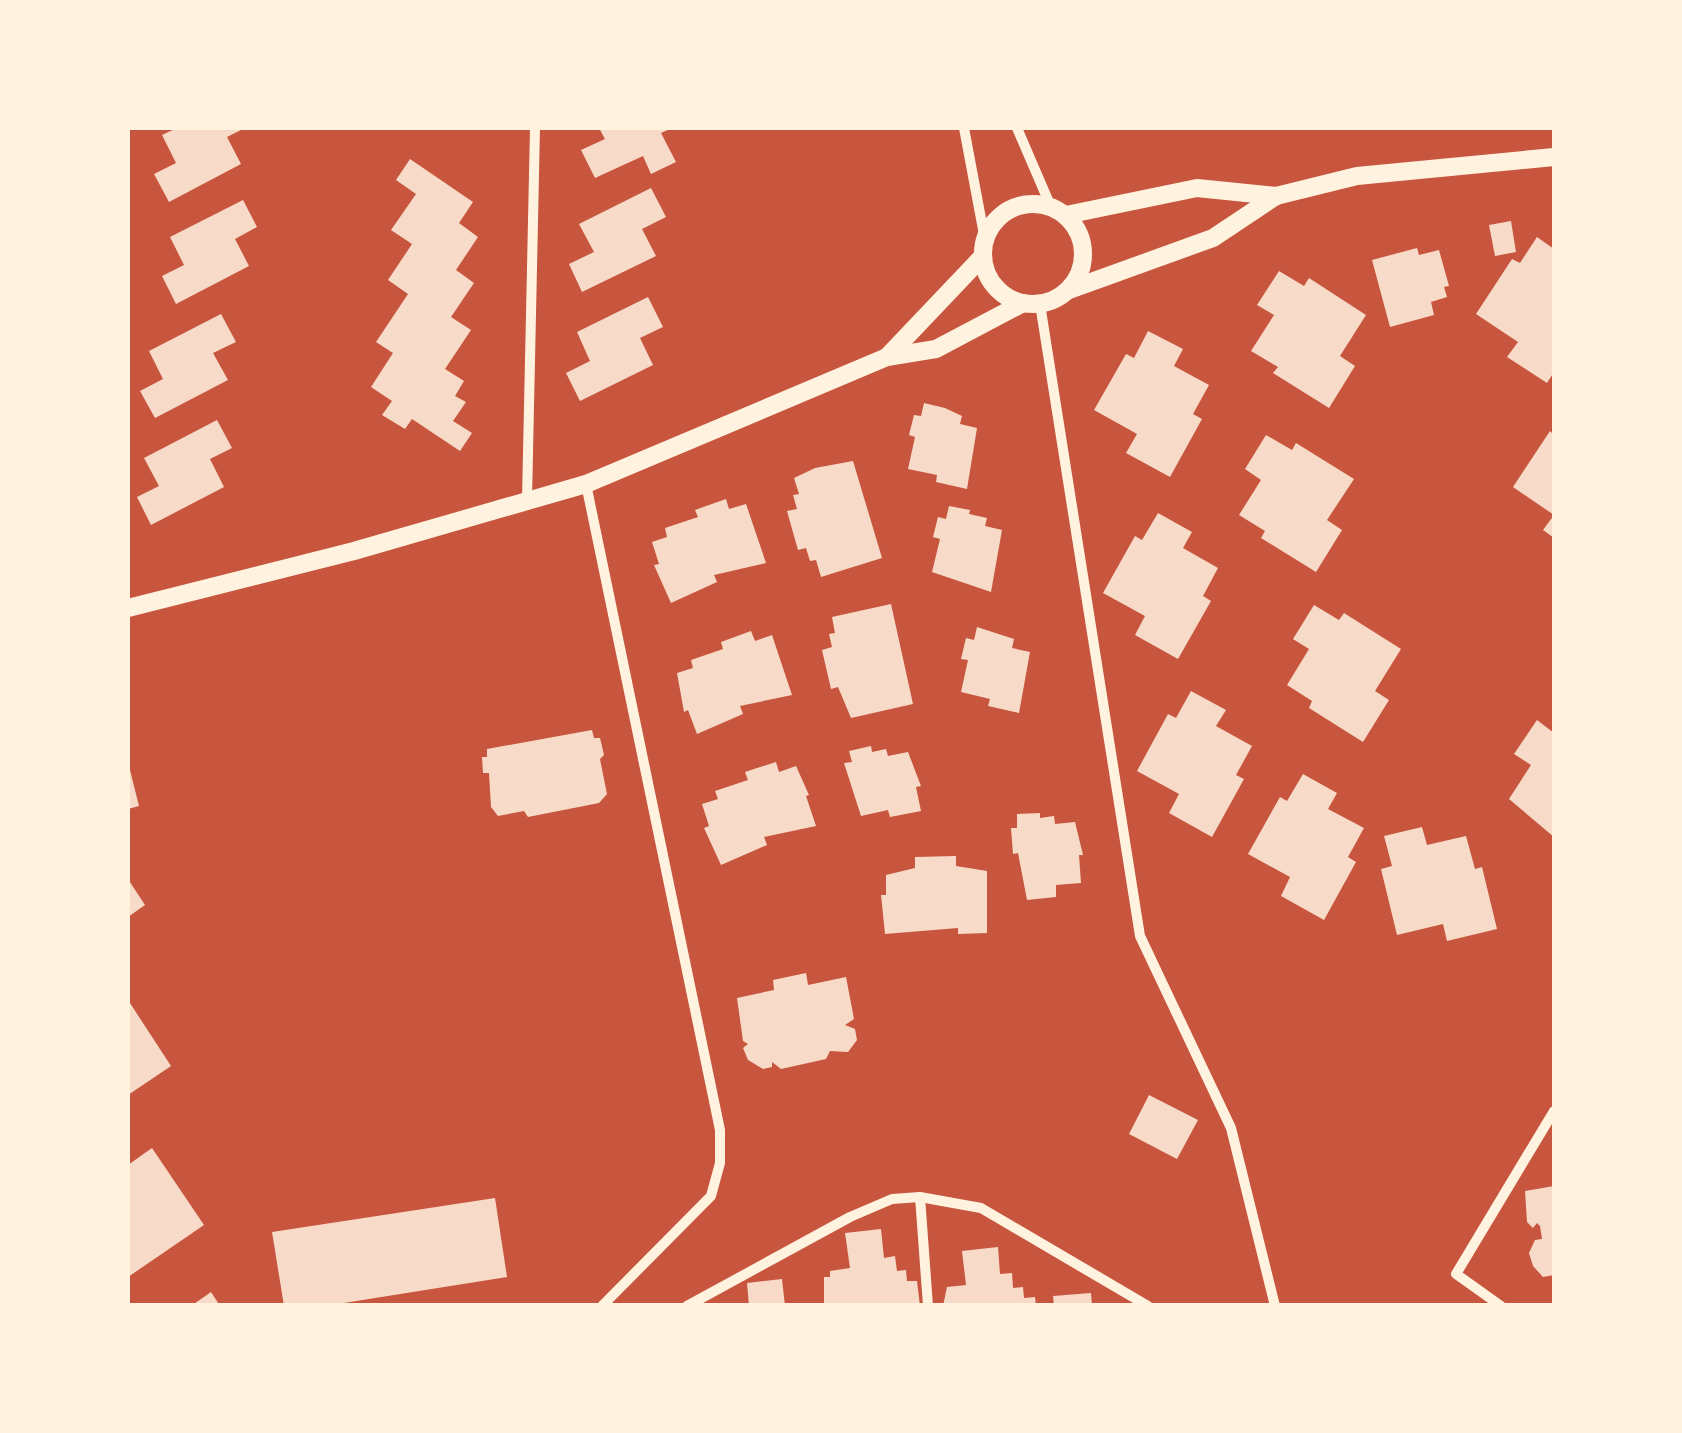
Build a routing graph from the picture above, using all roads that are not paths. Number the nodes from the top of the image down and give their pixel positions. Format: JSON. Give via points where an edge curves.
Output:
{"nodes":[{"id":1,"x":535,"y":128,"type":"edge"},
{"id":2,"x":964,"y":128,"type":"edge"},
{"id":3,"x":1017,"y":128,"type":"edge"},
{"id":4,"x":1554,"y":157,"type":"edge"},
{"id":5,"x":1276,"y":196,"type":"junction"},
{"id":6,"x":1058,"y":211,"type":"junction"},
{"id":7,"x":984,"y":248,"type":"junction"},
{"id":8,"x":1068,"y":290,"type":"junction"},
{"id":9,"x":1031,"y":304,"type":"junction"},
{"id":10,"x":888,"y":357,"type":"junction"},
{"id":11,"x":586,"y":484,"type":"junction"},
{"id":12,"x":527,"y":500,"type":"junction"},
{"id":13,"x":128,"y":608,"type":"edge"},
{"id":14,"x":1554,"y":1110,"type":"edge"},
{"id":15,"x":920,"y":1197,"type":"junction"},
{"id":16,"x":602,"y":1306,"type":"edge"},
{"id":17,"x":687,"y":1306,"type":"edge"},
{"id":18,"x":928,"y":1306,"type":"edge"},
{"id":19,"x":1148,"y":1306,"type":"edge"},
{"id":20,"x":1276,"y":1306,"type":"edge"},
{"id":21,"x":1500,"y":1306,"type":"edge"}],
"edges":[{"from":1,"to":12,"type":"street"},
{"from":2,"to":7,"type":"street"},
{"from":3,"to":6,"type":"street"},
{"from":4,"to":5,"type":"street","via":[[1357,176]]},
{"from":5,"to":6,"type":"street","via":[[1196,188]]},
{"from":5,"to":8,"type":"street","via":[[1213,238]]},
{"from":6,"to":7,"type":"street","via":[[1035,204],[1003,213]]},
{"from":6,"to":8,"type":"street","via":[[1082,244],[1078,276]]},
{"from":7,"to":9,"type":"street","via":[[995,287]]},
{"from":7,"to":10,"type":"street"},
{"from":8,"to":9,"type":"street"},
{"from":9,"to":10,"type":"street","via":[[936,349]]},
{"from":9,"to":20,"type":"street","via":[[1140,936],[1231,1128]]},
{"from":10,"to":11,"type":"street"},
{"from":11,"to":12,"type":"street"},
{"from":11,"to":16,"type":"street","via":[[720,1130],[712,1196]]},
{"from":12,"to":13,"type":"street"},
{"from":14,"to":21,"type":"street","via":[[1456,1274]]},
{"from":15,"to":17,"type":"street","via":[[892,1199],[850,1216]]},
{"from":15,"to":18,"type":"street"},
{"from":15,"to":19,"type":"street","via":[[982,1208]]}]}
